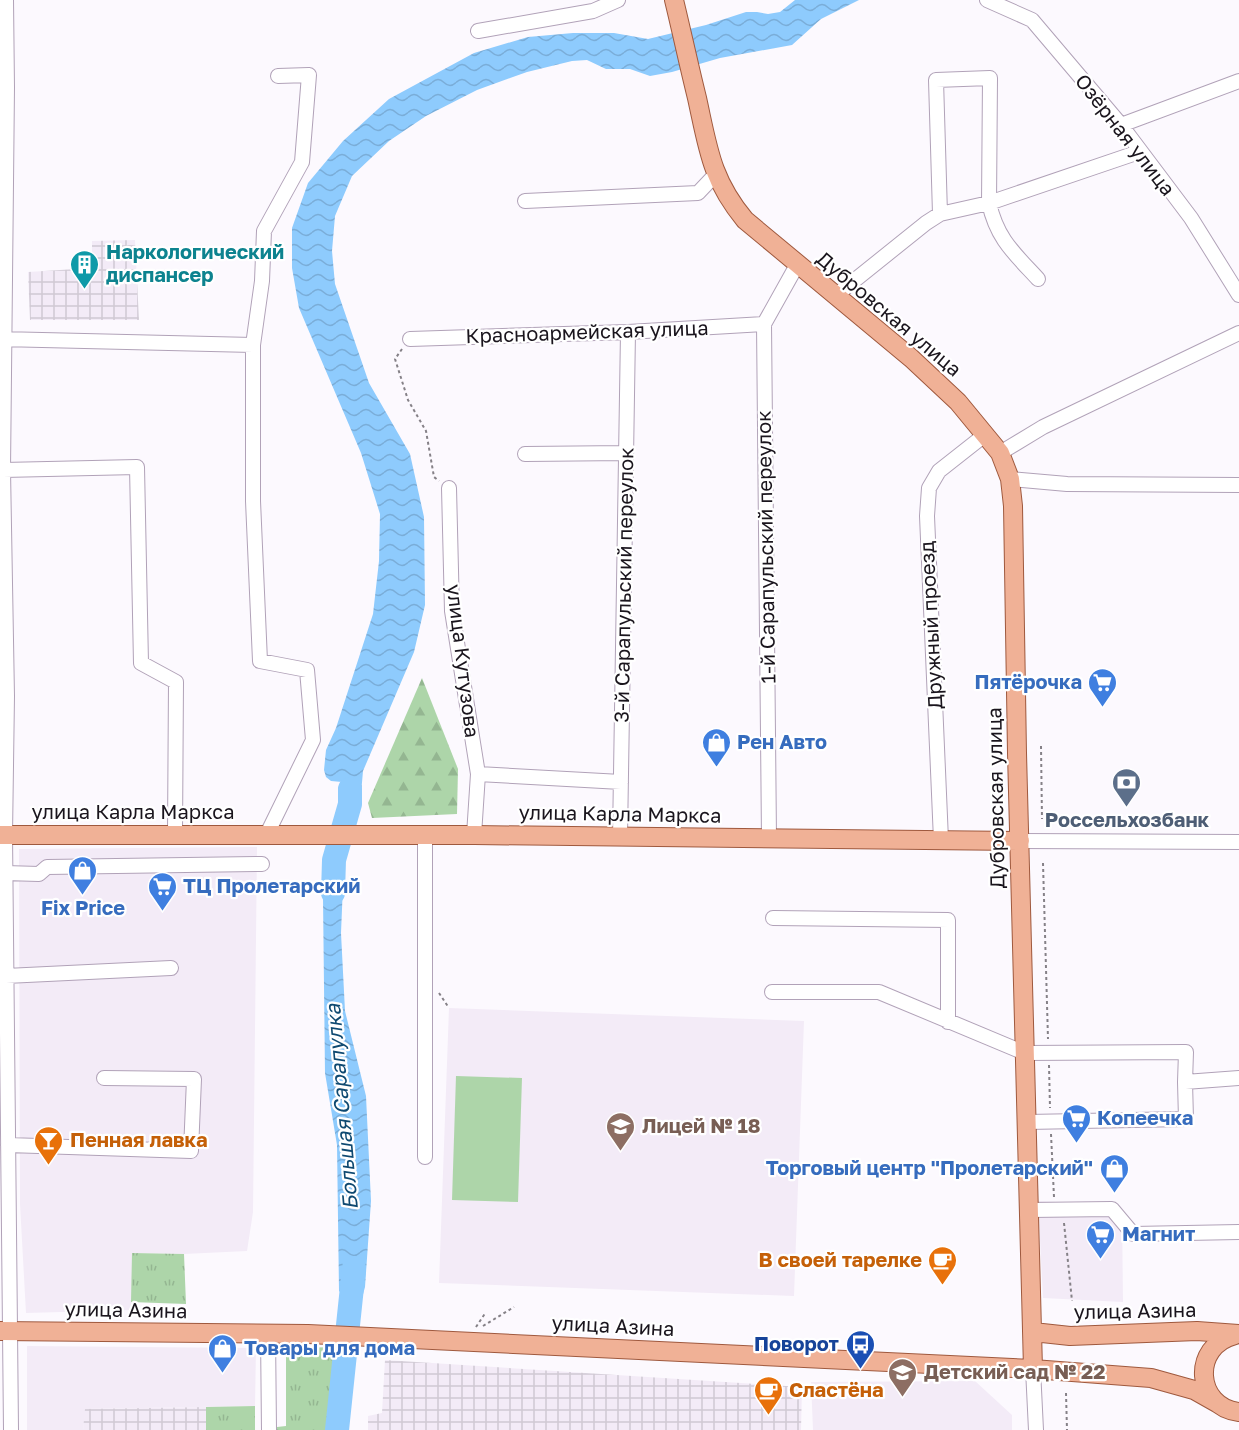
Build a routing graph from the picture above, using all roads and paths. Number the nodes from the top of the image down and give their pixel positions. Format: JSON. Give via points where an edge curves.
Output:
{"nodes":[{"id":1,"x":6,"y":0,"type":"edge"},
{"id":2,"x":618,"y":0,"type":"edge"},
{"id":3,"x":987,"y":0,"type":"edge"},
{"id":4,"x":675,"y":3,"type":"edge"},
{"id":5,"x":478,"y":31,"type":"dead end"},
{"id":6,"x":278,"y":76,"type":"dead end"},
{"id":7,"x":1239,"y":81,"type":"edge"},
{"id":8,"x":4,"y":87,"type":"edge"},
{"id":9,"x":1121,"y":125,"type":"junction"},
{"id":10,"x":1139,"y":152,"type":"junction"},
{"id":11,"x":716,"y":174,"type":"junction"},
{"id":12,"x":525,"y":201,"type":"dead end"},
{"id":13,"x":989,"y":203,"type":"junction"},
{"id":14,"x":940,"y":214,"type":"junction"},
{"id":15,"x":797,"y":265,"type":"junction"},
{"id":16,"x":1038,"y":279,"type":"dead end"},
{"id":17,"x":1239,"y":295,"type":"edge"},
{"id":18,"x":835,"y":296,"type":"junction"},
{"id":19,"x":764,"y":324,"type":"junction"},
{"id":20,"x":628,"y":332,"type":"junction"},
{"id":21,"x":1239,"y":333,"type":"edge"},
{"id":22,"x":2,"y":339,"type":"edge"},
{"id":23,"x":410,"y":339,"type":"joint"},
{"id":24,"x":253,"y":345,"type":"junction"},
{"id":25,"x":986,"y":434,"type":"junction"},
{"id":26,"x":626,"y":453,"type":"junction"},
{"id":27,"x":1000,"y":453,"type":"junction"},
{"id":28,"x":525,"y":454,"type":"dead end"},
{"id":29,"x":3,"y":470,"type":"junction"},
{"id":30,"x":1010,"y":479,"type":"junction"},
{"id":31,"x":1239,"y":485,"type":"edge"},
{"id":32,"x":449,"y":488,"type":"joint"},
{"id":33,"x":3,"y":696,"type":"edge"},
{"id":34,"x":1041,"y":746,"type":"dead end"},
{"id":35,"x":478,"y":774,"type":"junction"},
{"id":36,"x":621,"y":782,"type":"junction"},
{"id":37,"x":1042,"y":819,"type":"dead end"},
{"id":38,"x":175,"y":834,"type":"junction"},
{"id":39,"x":276,"y":834,"type":"junction"},
{"id":40,"x":425,"y":834,"type":"junction"},
{"id":41,"x":2,"y":835,"type":"edge"},
{"id":42,"x":474,"y":835,"type":"junction"},
{"id":43,"x":620,"y":837,"type":"junction"},
{"id":44,"x":769,"y":838,"type":"junction"},
{"id":45,"x":941,"y":840,"type":"junction"},
{"id":46,"x":1020,"y":841,"type":"junction"},
{"id":47,"x":1239,"y":842,"type":"edge"},
{"id":48,"x":1042,"y":863,"type":"dead end"},
{"id":49,"x":262,"y":864,"type":"dead end"},
{"id":50,"x":5,"y":873,"type":"junction"},
{"id":51,"x":3,"y":897,"type":"edge"},
{"id":52,"x":773,"y":918,"type":"dead end"},
{"id":53,"x":171,"y":968,"type":"dead end"},
{"id":54,"x":6,"y":976,"type":"junction"},
{"id":55,"x":772,"y":992,"type":"dead end"},
{"id":56,"x":3,"y":995,"type":"edge"},
{"id":57,"x":948,"y":1022,"type":"junction"},
{"id":58,"x":1025,"y":1053,"type":"junction"},
{"id":59,"x":1049,"y":1053,"type":"junction"},
{"id":60,"x":104,"y":1078,"type":"dead end"},
{"id":61,"x":1239,"y":1078,"type":"edge"},
{"id":62,"x":1185,"y":1082,"type":"junction"},
{"id":63,"x":4,"y":1089,"type":"edge"},
{"id":64,"x":1027,"y":1122,"type":"junction"},
{"id":65,"x":1051,"y":1122,"type":"junction"},
{"id":66,"x":8,"y":1145,"type":"junction"},
{"id":67,"x":425,"y":1157,"type":"dead end"},
{"id":68,"x":1030,"y":1210,"type":"junction"},
{"id":69,"x":1055,"y":1210,"type":"junction"},
{"id":70,"x":1239,"y":1233,"type":"edge"},
{"id":71,"x":1072,"y":1301,"type":"dead end"},
{"id":72,"x":514,"y":1307,"type":"dead end"},
{"id":73,"x":486,"y":1312,"type":"dead end"},
{"id":74,"x":5,"y":1331,"type":"edge"},
{"id":75,"x":1033,"y":1332,"type":"junction"},
{"id":76,"x":268,"y":1334,"type":"junction"},
{"id":77,"x":1239,"y":1334,"type":"edge"},
{"id":78,"x":1033,"y":1369,"type":"junction"},
{"id":79,"x":1066,"y":1394,"type":"dead end"},
{"id":80,"x":1227,"y":1409,"type":"edge"},
{"id":81,"x":1239,"y":1425,"type":"edge"},
{"id":82,"x":11,"y":1430,"type":"edge"},
{"id":83,"x":269,"y":1430,"type":"edge"},
{"id":84,"x":1036,"y":1430,"type":"edge"},
{"id":85,"x":1067,"y":1430,"type":"edge"}],
"edges":[{"from":1,"to":8,"type":"street"},
{"from":2,"to":5,"type":"street","via":[[593,11]]},
{"from":3,"to":9,"type":"street","name":"Озёрная улица","via":[[1032,20]]},
{"from":4,"to":11,"type":"main road","name":"Дубровская улица","via":[[706,147]]},
{"from":6,"to":24,"type":"street","via":[[309,75],[302,162],[264,231]]},
{"from":7,"to":9,"type":"street"},
{"from":8,"to":22,"type":"street"},
{"from":9,"to":10,"type":"street","name":"Озёрная улица"},
{"from":10,"to":13,"type":"street"},
{"from":10,"to":17,"type":"street","name":"Озёрная улица","via":[[1191,218]]},
{"from":11,"to":12,"type":"street","via":[[698,193]]},
{"from":11,"to":15,"type":"main road","name":"Дубровская улица","via":[[728,200],[745,220]]},
{"from":13,"to":14,"type":"street"},
{"from":13,"to":14,"type":"street","via":[[990,78],[936,80]]},
{"from":13,"to":16,"type":"street","via":[[1004,241]]},
{"from":14,"to":18,"type":"street"},
{"from":15,"to":18,"type":"main road","name":"Дубровская улица"},
{"from":15,"to":19,"type":"street","name":"1-й Сарапульский переулок"},
{"from":18,"to":25,"type":"main road","name":"Дубровская улица","via":[[911,358]]},
{"from":19,"to":20,"type":"street","name":"Красноармейская улица"},
{"from":19,"to":44,"type":"street","name":"1-й Сарапульский переулок"},
{"from":20,"to":23,"type":"street","name":"Красноармейская улица"},
{"from":20,"to":26,"type":"street","name":"3-й Сарапульский переулок"},
{"from":21,"to":27,"type":"street","via":[[1043,428]]},
{"from":22,"to":24,"type":"street"},
{"from":22,"to":29,"type":"street"},
{"from":23,"to":32,"type":"path","via":[[395,359],[408,400],[426,431],[434,477]]},
{"from":24,"to":39,"type":"street","via":[[253,501],[260,661],[307,670],[313,740]]},
{"from":25,"to":27,"type":"main road","name":"Дубровская улица"},
{"from":25,"to":45,"type":"street","name":"Дружный проезд","via":[[939,471],[929,488]]},
{"from":26,"to":28,"type":"street"},
{"from":26,"to":36,"type":"street","name":"3-й Сарапульский переулок"},
{"from":27,"to":30,"type":"main road","name":"Дубровская улица"},
{"from":29,"to":33,"type":"street"},
{"from":29,"to":38,"type":"street","via":[[137,467],[141,663],[176,682]]},
{"from":30,"to":31,"type":"street","via":[[1067,484]]},
{"from":30,"to":46,"type":"main road","name":"Дубровская улица"},
{"from":32,"to":35,"type":"street","name":"улица Кутузова","via":[[453,611]]},
{"from":33,"to":41,"type":"street"},
{"from":34,"to":37,"type":"path"},
{"from":35,"to":36,"type":"street"},
{"from":35,"to":42,"type":"street","name":"улица Кутузова"},
{"from":36,"to":43,"type":"street","name":"3-й Сарапульский переулок"},
{"from":38,"to":39,"type":"main road","name":"улица Карла Маркса"},
{"from":38,"to":41,"type":"main road","name":"улица Карла Маркса"},
{"from":39,"to":40,"type":"main road","name":"улица Карла Маркса"},
{"from":40,"to":42,"type":"main road","name":"улица Карла Маркса"},
{"from":40,"to":67,"type":"street"},
{"from":41,"to":50,"type":"street"},
{"from":42,"to":43,"type":"main road","name":"улица Карла Маркса"},
{"from":43,"to":44,"type":"main road","name":"улица Карла Маркса"},
{"from":44,"to":45,"type":"main road","name":"улица Карла Маркса"},
{"from":45,"to":46,"type":"main road","name":"улица Карла Маркса"},
{"from":46,"to":47,"type":"street","name":"улица Карла Маркса"},
{"from":46,"to":58,"type":"main road","name":"Дубровская улица"},
{"from":48,"to":59,"type":"path"},
{"from":49,"to":50,"type":"street","via":[[47,867],[39,874]]},
{"from":50,"to":51,"type":"street"},
{"from":51,"to":54,"type":"street"},
{"from":52,"to":57,"type":"street","via":[[948,920]]},
{"from":53,"to":54,"type":"street"},
{"from":54,"to":56,"type":"street"},
{"from":55,"to":57,"type":"street","via":[[879,992]]},
{"from":56,"to":63,"type":"street"},
{"from":57,"to":58,"type":"street"},
{"from":58,"to":59,"type":"street"},
{"from":58,"to":64,"type":"main road","name":"Дубровская улица"},
{"from":59,"to":62,"type":"street","via":[[1186,1052]]},
{"from":59,"to":65,"type":"path"},
{"from":60,"to":66,"type":"street","via":[[194,1079],[191,1151]]},
{"from":61,"to":62,"type":"street"},
{"from":62,"to":65,"type":"street","via":[[1186,1119]]},
{"from":63,"to":66,"type":"street"},
{"from":64,"to":65,"type":"street"},
{"from":64,"to":68,"type":"main road","name":"Дубровская улица"},
{"from":65,"to":69,"type":"path"},
{"from":66,"to":74,"type":"street"},
{"from":68,"to":69,"type":"street"},
{"from":68,"to":75,"type":"main road","name":"Дубровская улица"},
{"from":69,"to":70,"type":"street","via":[[1112,1209],[1133,1234]]},
{"from":69,"to":71,"type":"path","via":[[1064,1220]]},
{"from":72,"to":73,"type":"path","via":[[472,1332]]},
{"from":74,"to":76,"type":"main road","name":"улица Азина"},
{"from":74,"to":82,"type":"street"},
{"from":75,"to":77,"type":"main road","name":"улица Азина","via":[[1070,1336],[1197,1331]]},
{"from":75,"to":78,"type":"main road","name":"Дубровская улица"},
{"from":76,"to":78,"type":"main road","name":"улица Азина"},
{"from":76,"to":83,"type":"street"},
{"from":77,"to":80,"type":"main road","via":[[1217,1343],[1209,1352],[1203,1373],[1210,1395]]},
{"from":78,"to":80,"type":"main road","name":"улица Азина","via":[[1151,1378],[1194,1390]]},
{"from":78,"to":84,"type":"street","name":"Дубровская улица"},
{"from":79,"to":85,"type":"path"},
{"from":80,"to":81,"type":"main road"}]}
